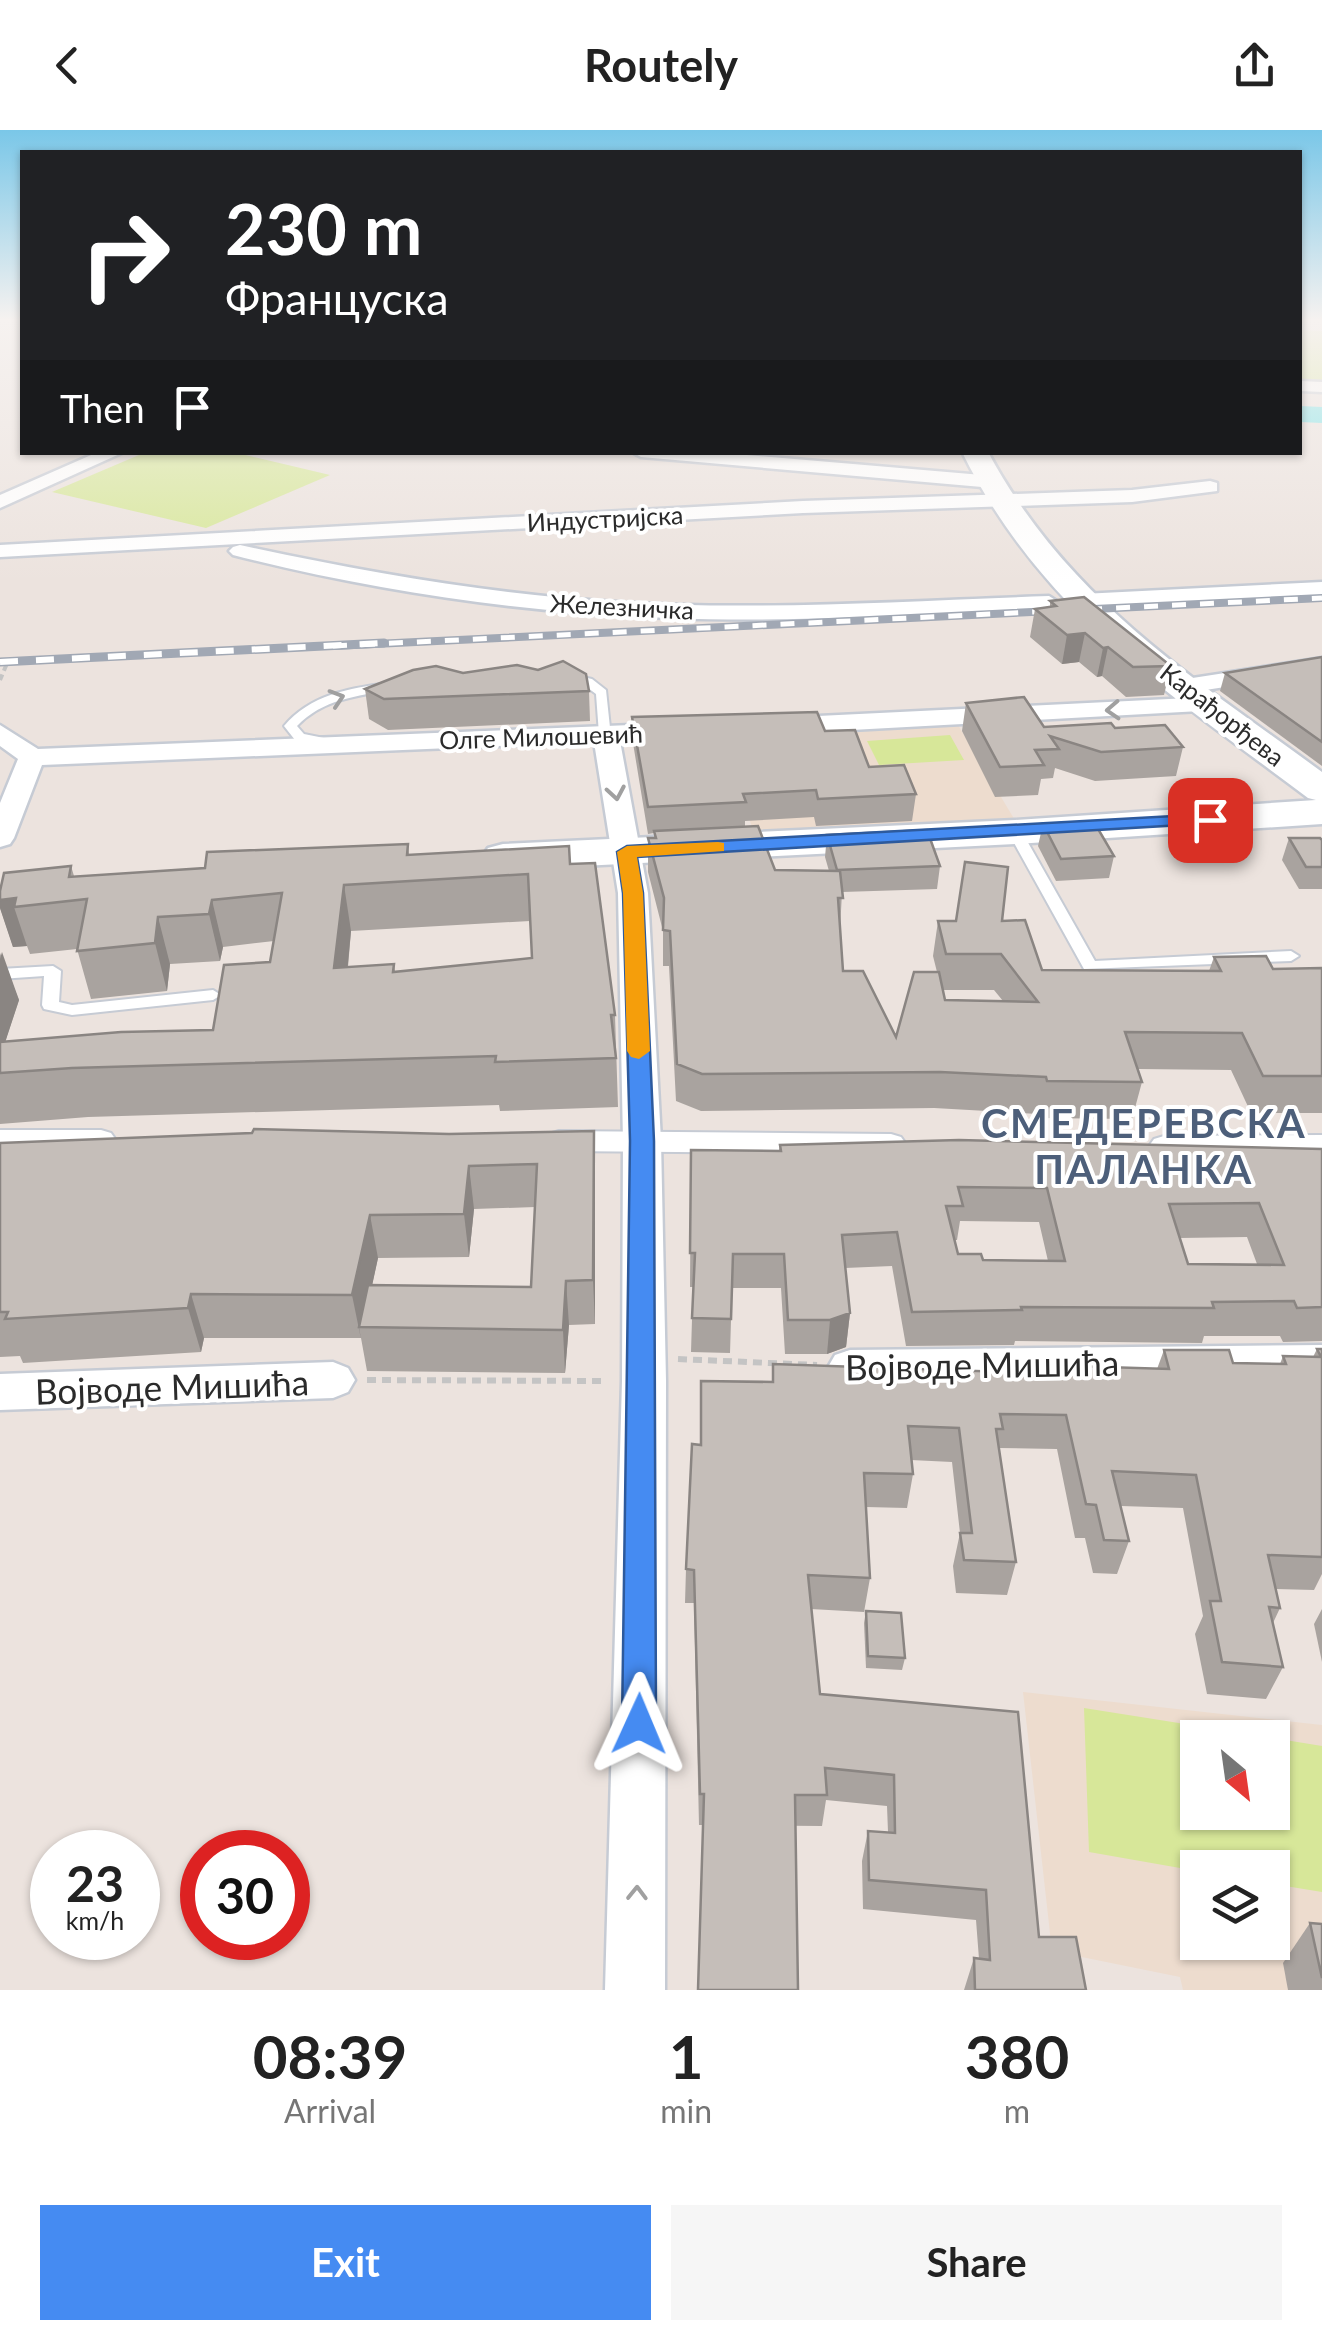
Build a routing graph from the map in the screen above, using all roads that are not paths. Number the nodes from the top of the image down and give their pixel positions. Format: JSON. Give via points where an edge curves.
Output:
{"nodes":[{"id":1,"x":107,"y":455,"type":"edge"},
{"id":2,"x":683,"y":455,"type":"edge"},
{"id":3,"x":987,"y":477,"type":"edge"},
{"id":4,"x":1210,"y":487,"type":"dead end"},
{"id":5,"x":0,"y":502,"type":"edge"},
{"id":6,"x":201,"y":542,"type":"junction"},
{"id":7,"x":0,"y":551,"type":"edge"},
{"id":8,"x":1322,"y":589,"type":"edge"},
{"id":9,"x":1066,"y":602,"type":"junction"},
{"id":10,"x":1322,"y":665,"type":"edge"},
{"id":11,"x":551,"y":678,"type":"edge"},
{"id":12,"x":404,"y":686,"type":"edge"},
{"id":13,"x":1198,"y":696,"type":"junction"},
{"id":14,"x":742,"y":728,"type":"edge"},
{"id":15,"x":703,"y":730,"type":"edge"},
{"id":16,"x":0,"y":733,"type":"edge"},
{"id":17,"x":606,"y":734,"type":"junction"},
{"id":18,"x":324,"y":742,"type":"junction"},
{"id":19,"x":32,"y":757,"type":"junction"},
{"id":20,"x":1322,"y":790,"type":"edge"},
{"id":21,"x":1322,"y":812,"type":"edge"},
{"id":22,"x":1014,"y":832,"type":"junction"},
{"id":23,"x":0,"y":838,"type":"edge"},
{"id":24,"x":627,"y":852,"type":"junction"},
{"id":25,"x":473,"y":859,"type":"edge"},
{"id":26,"x":1291,"y":956,"type":"dead end"},
{"id":27,"x":0,"y":974,"type":"edge"},
{"id":28,"x":214,"y":995,"type":"edge"},
{"id":29,"x":0,"y":1140,"type":"edge"},
{"id":30,"x":136,"y":1140,"type":"edge"},
{"id":31,"x":525,"y":1140,"type":"edge"},
{"id":32,"x":642,"y":1141,"type":"junction"},
{"id":33,"x":920,"y":1144,"type":"edge"},
{"id":34,"x":1322,"y":1145,"type":"edge"},
{"id":35,"x":1140,"y":1146,"type":"edge"},
{"id":36,"x":1322,"y":1362,"type":"edge"},
{"id":37,"x":850,"y":1367,"type":"edge"},
{"id":38,"x":333,"y":1380,"type":"road end"},
{"id":39,"x":0,"y":1392,"type":"edge"},
{"id":40,"x":635,"y":1990,"type":"edge"}],
"edges":[{"from":1,"to":5,"type":"street"},
{"from":2,"to":3,"type":"street"},
{"from":3,"to":4,"type":"street","name":"Индустријска","via":[[1149,495]]},
{"from":3,"to":6,"type":"street","name":"Индустријска"},
{"from":3,"to":9,"type":"main road","name":"Карађорђева"},
{"from":6,"to":7,"type":"street","name":"Индустријска"},
{"from":6,"to":9,"type":"street","name":"Железничка","via":[[345,576],[618,609],[784,612]]},
{"from":8,"to":9,"type":"street","name":"Железничка"},
{"from":9,"to":13,"type":"main road","name":"Карађорђева"},
{"from":10,"to":13,"type":"street"},
{"from":11,"to":17,"type":"lane","via":[[588,682],[602,693]]},
{"from":18,"to":12,"type":"lane","one_way":true,"via":[[300,737],[290,726],[325,701]]},
{"from":13,"to":14,"type":"street","one_way":true},
{"from":13,"to":20,"type":"main road","name":"Карађорђева"},
{"from":15,"to":17,"type":"street","name":"Олге Милошевић"},
{"from":16,"to":19,"type":"street"},
{"from":17,"to":18,"type":"street","name":"Олге Милошевић"},
{"from":17,"to":24,"type":"street","one_way":true},
{"from":18,"to":19,"type":"street","name":"Олге Милошевић"},
{"from":19,"to":23,"type":"street"},
{"from":21,"to":22,"type":"main road"},
{"from":22,"to":24,"type":"main road"},
{"from":22,"to":26,"type":"lane","via":[[1090,966]]},
{"from":24,"to":25,"type":"main road"},
{"from":24,"to":32,"type":"street"},
{"from":27,"to":28,"type":"lane","via":[[53,971],[50,1005],[72,1010]]},
{"from":29,"to":30,"type":"street"},
{"from":31,"to":32,"type":"street"},
{"from":32,"to":33,"type":"street"},
{"from":40,"to":32,"type":"street","one_way":true},
{"from":34,"to":35,"type":"street"},
{"from":36,"to":37,"type":"street","name":"Војводе Мишића"},
{"from":38,"to":39,"type":"street","name":"Војводе Мишића"}]}
